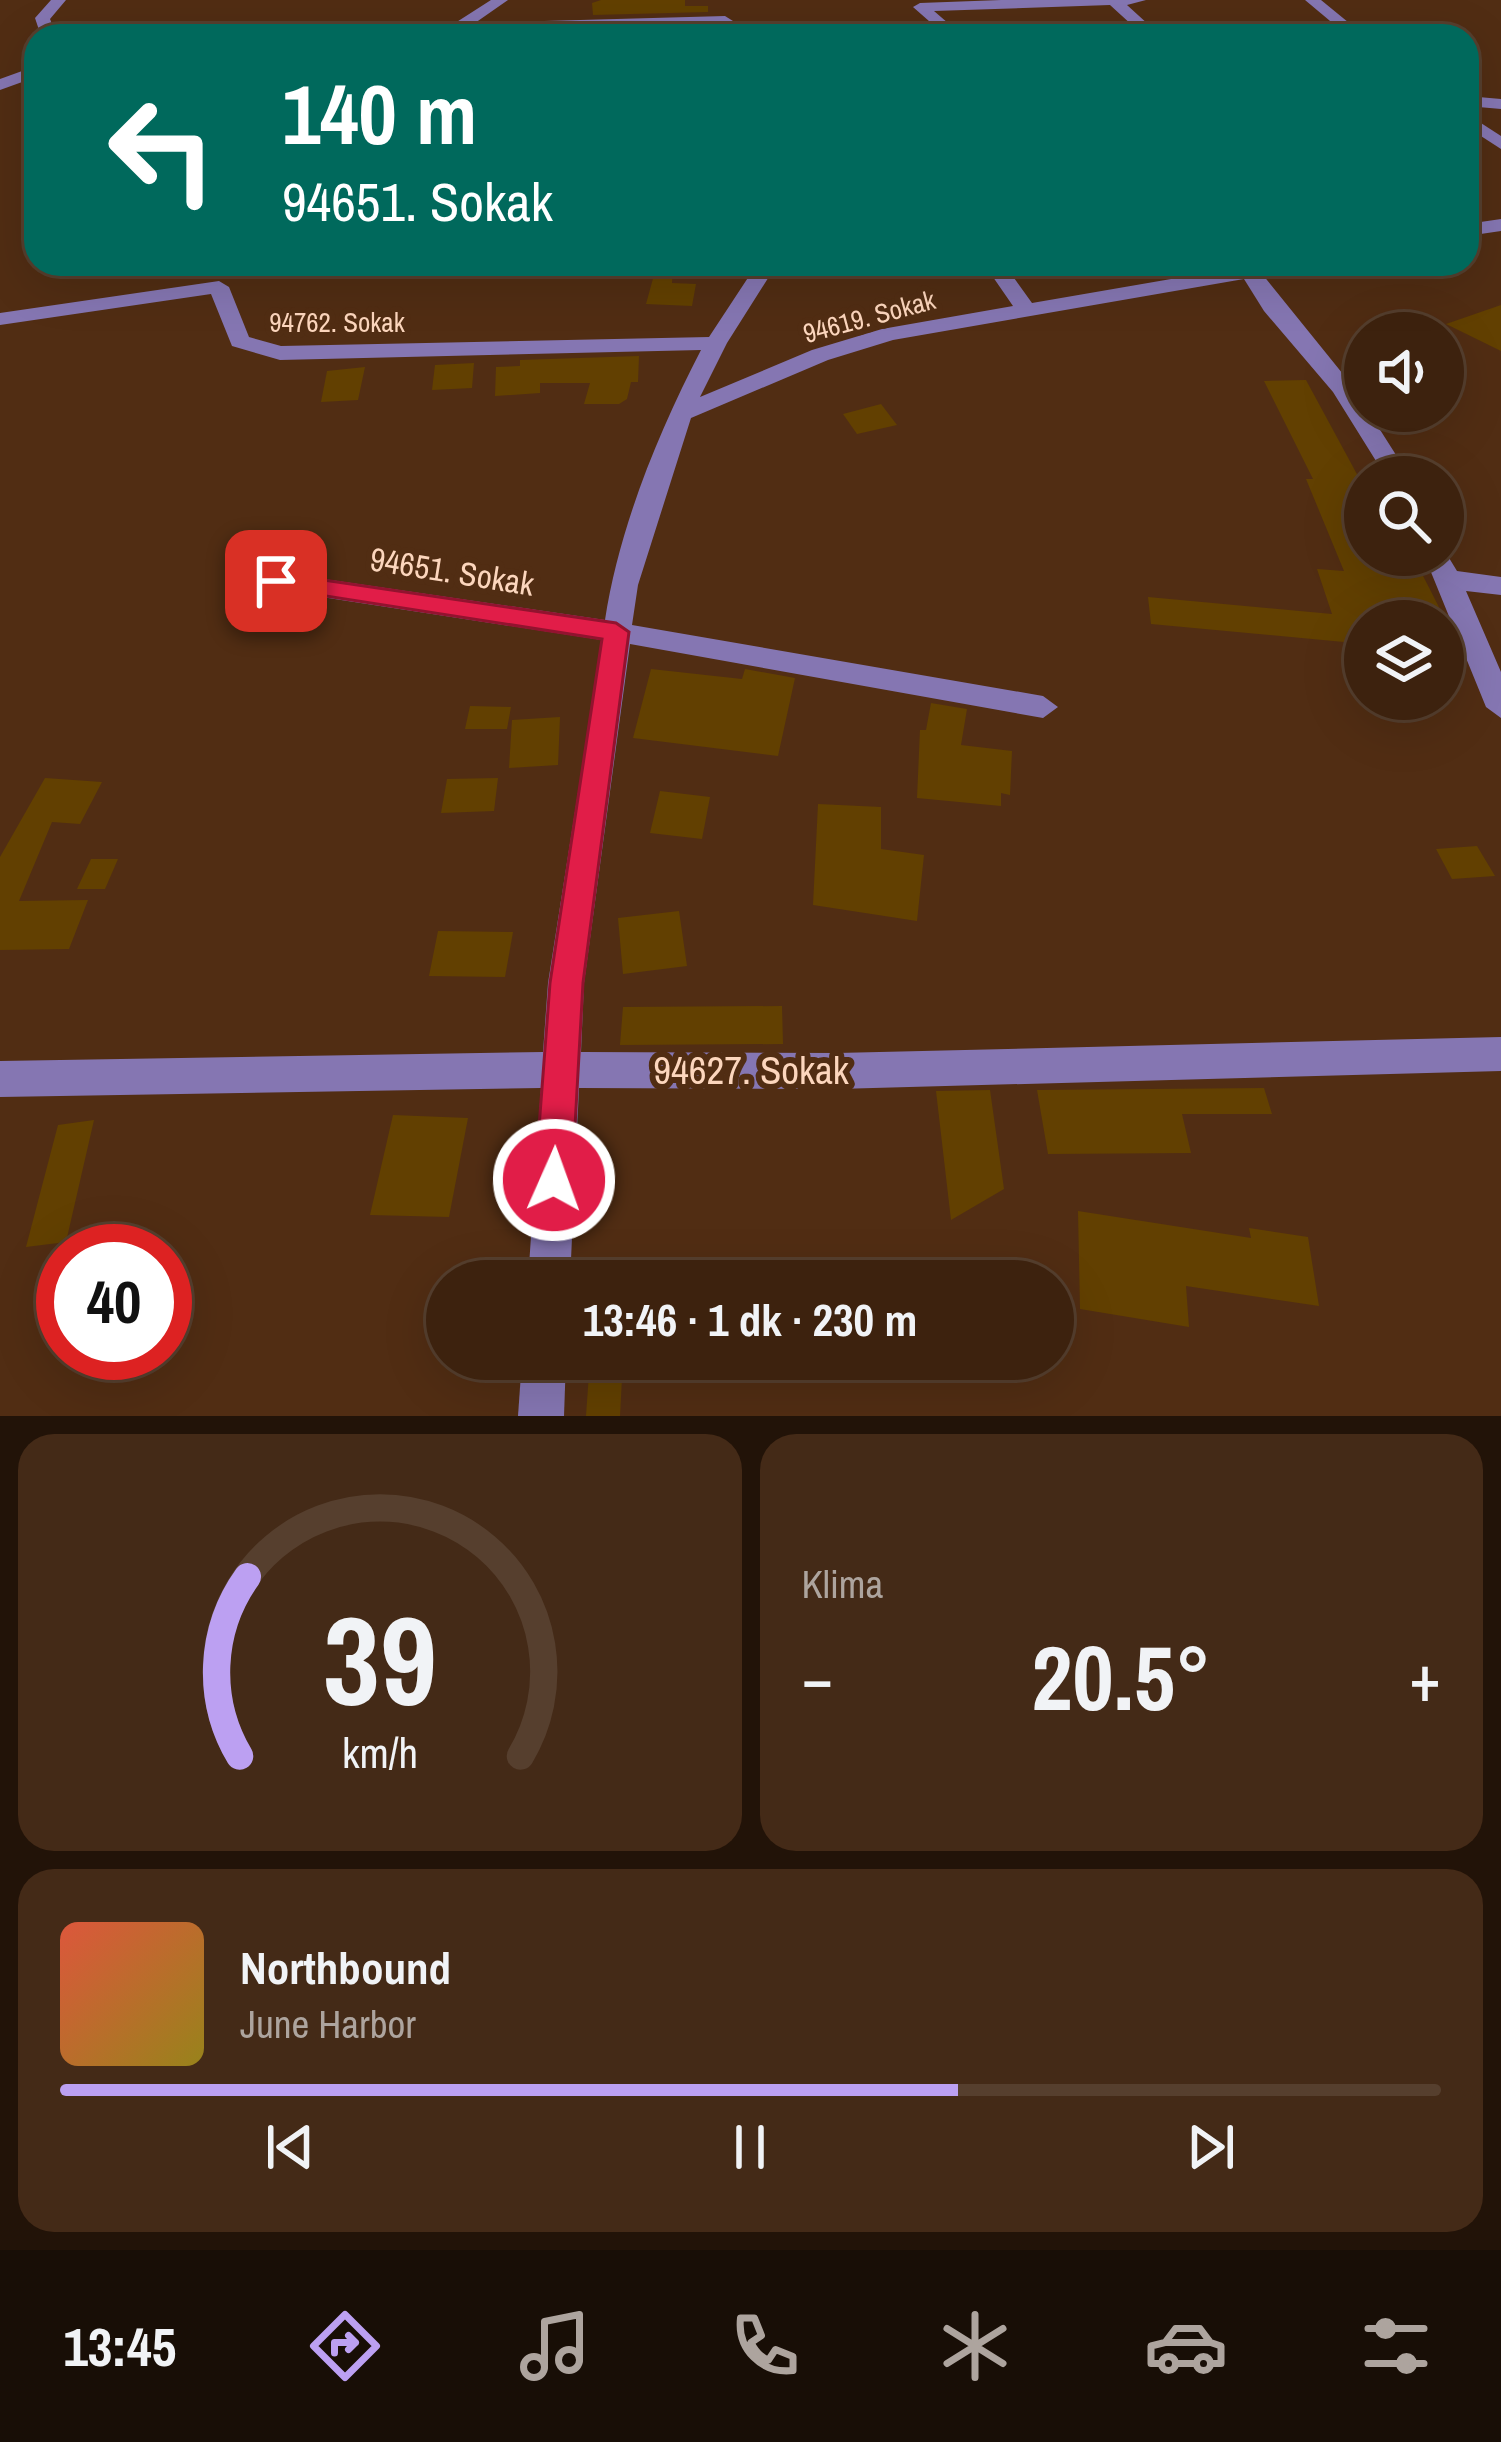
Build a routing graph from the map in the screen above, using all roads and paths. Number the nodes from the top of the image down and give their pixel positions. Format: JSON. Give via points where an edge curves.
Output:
{"nodes":[{"id":1,"x":59,"y":0,"type":"edge"},
{"id":2,"x":501,"y":0,"type":"edge"},
{"id":3,"x":1139,"y":0,"type":"edge"},
{"id":4,"x":1312,"y":0,"type":"edge"},
{"id":5,"x":1114,"y":1,"type":"edge"},
{"id":6,"x":918,"y":10,"type":"edge"},
{"id":7,"x":44,"y":24,"type":"edge"},
{"id":8,"x":464,"y":24,"type":"edge"},
{"id":9,"x":1140,"y":24,"type":"edge"},
{"id":10,"x":1343,"y":24,"type":"edge"},
{"id":11,"x":225,"y":276,"type":"edge"},
{"id":12,"x":759,"y":276,"type":"edge"},
{"id":13,"x":1003,"y":276,"type":"edge"},
{"id":14,"x":1148,"y":276,"type":"edge"},
{"id":15,"x":1232,"y":276,"type":"edge"},
{"id":16,"x":1253,"y":276,"type":"edge"},
{"id":17,"x":219,"y":287,"type":"junction"},
{"id":18,"x":1157,"y":288,"type":"junction"},
{"id":19,"x":1026,"y":309,"type":"junction"},
{"id":20,"x":0,"y":319,"type":"edge"},
{"id":21,"x":716,"y":343,"type":"junction"},
{"id":22,"x":680,"y":414,"type":"junction"},
{"id":23,"x":1385,"y":456,"type":"edge"},
{"id":24,"x":1464,"y":574,"type":"edge"},
{"id":25,"x":1446,"y":576,"type":"edge"},
{"id":26,"x":276,"y":581,"type":"dead end"},
{"id":27,"x":1501,"y":586,"type":"edge"},
{"id":28,"x":616,"y":632,"type":"junction"},
{"id":29,"x":1043,"y":706,"type":"dead end"},
{"id":30,"x":1501,"y":707,"type":"edge"},
{"id":31,"x":1501,"y":1054,"type":"edge"},
{"id":32,"x":557,"y":1070,"type":"junction"},
{"id":33,"x":0,"y":1079,"type":"edge"},
{"id":34,"x":550,"y":1260,"type":"edge"},
{"id":35,"x":543,"y":1380,"type":"edge"},
{"id":36,"x":541,"y":1416,"type":"edge"}],
"edges":[{"from":1,"to":7,"type":"street"},
{"from":2,"to":8,"type":"street"},
{"from":3,"to":5,"type":"street"},
{"from":4,"to":10,"type":"street"},
{"from":5,"to":6,"type":"street"},
{"from":5,"to":9,"type":"street"},
{"from":11,"to":17,"type":"street"},
{"from":12,"to":21,"type":"street"},
{"from":13,"to":19,"type":"street"},
{"from":14,"to":18,"type":"street"},
{"from":15,"to":18,"type":"street","name":"94619. Sokak"},
{"from":16,"to":23,"type":"street"},
{"from":17,"to":20,"type":"street"},
{"from":17,"to":21,"type":"street","name":"94762. Sokak","via":[[240,341],[280,353]]},
{"from":18,"to":19,"type":"street","name":"94619. Sokak"},
{"from":19,"to":22,"type":"street","name":"94619. Sokak","via":[[854,344]]},
{"from":21,"to":22,"type":"street"},
{"from":22,"to":28,"type":"street","via":[[634,546]]},
{"from":24,"to":27,"type":"street"},
{"from":25,"to":30,"type":"street"},
{"from":26,"to":28,"type":"street","name":"94651. Sokak"},
{"from":28,"to":29,"type":"street","name":"94651. Sokak"},
{"from":28,"to":32,"type":"street"},
{"from":31,"to":32,"type":"street","name":"94627. Sokak"},
{"from":32,"to":33,"type":"street","name":"94627. Sokak"},
{"from":32,"to":34,"type":"street"},
{"from":35,"to":36,"type":"street"}]}
